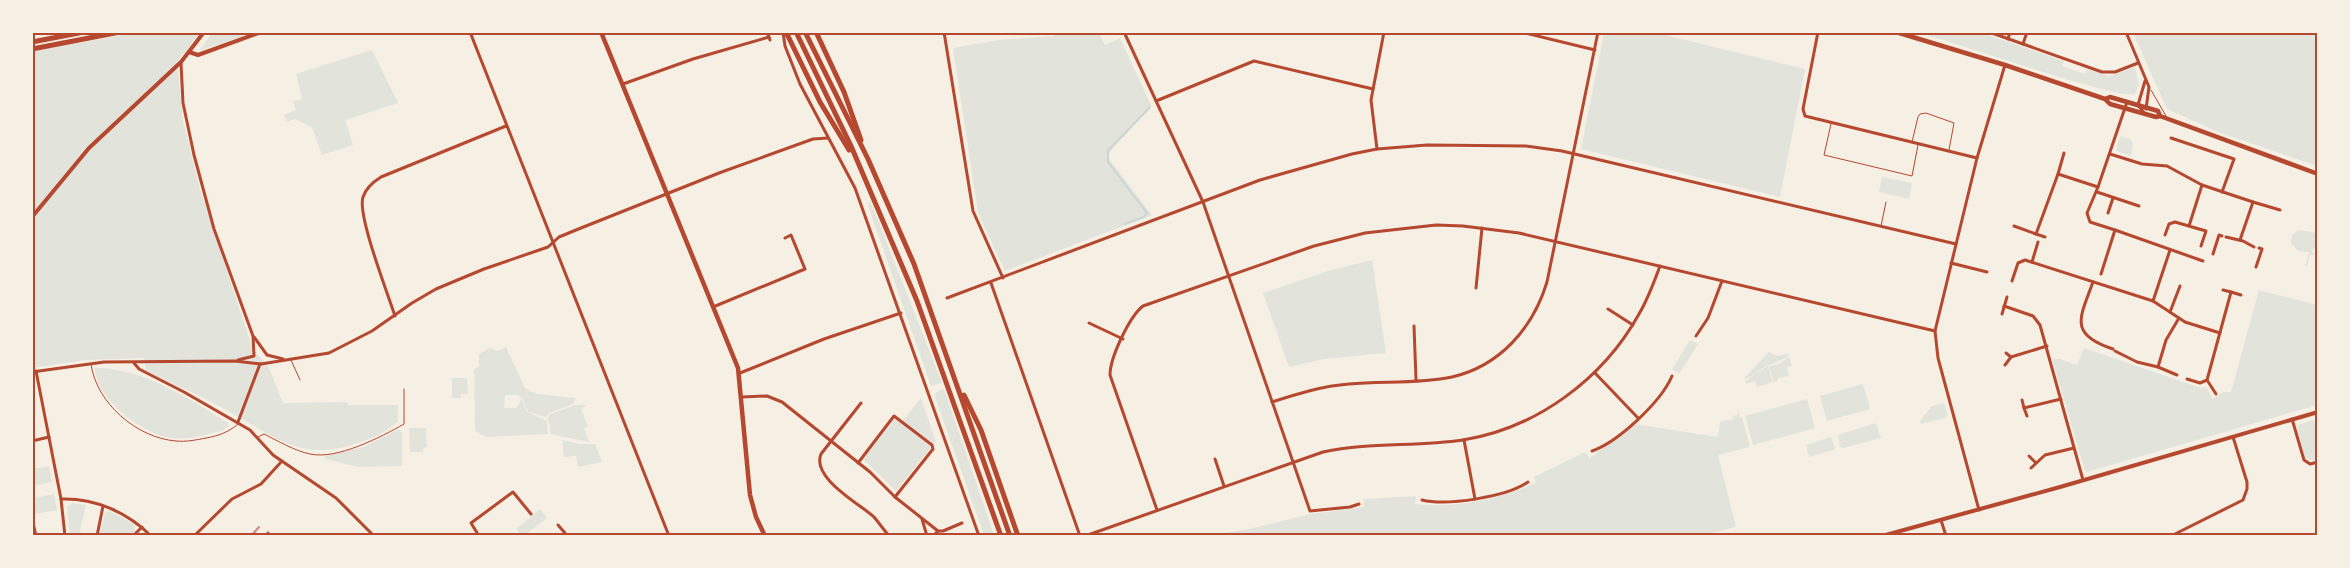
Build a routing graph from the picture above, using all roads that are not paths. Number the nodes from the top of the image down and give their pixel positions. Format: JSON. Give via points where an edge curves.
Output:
{"nodes":[{"id":1,"x":84,"y":32,"type":"edge"},
{"id":2,"x":120,"y":32,"type":"edge"},
{"id":3,"x":261,"y":32,"type":"edge"},
{"id":4,"x":470,"y":32,"type":"edge"},
{"id":5,"x":602,"y":32,"type":"edge"},
{"id":6,"x":784,"y":32,"type":"edge"},
{"id":7,"x":796,"y":32,"type":"edge"},
{"id":8,"x":805,"y":32,"type":"edge"},
{"id":9,"x":816,"y":32,"type":"edge"},
{"id":10,"x":944,"y":32,"type":"edge"},
{"id":11,"x":1124,"y":32,"type":"edge"},
{"id":12,"x":1384,"y":32,"type":"edge"},
{"id":13,"x":1522,"y":32,"type":"edge"},
{"id":14,"x":1598,"y":32,"type":"edge"},
{"id":15,"x":1818,"y":32,"type":"edge"},
{"id":16,"x":1896,"y":32,"type":"edge"},
{"id":17,"x":2010,"y":32,"type":"edge"},
{"id":18,"x":2027,"y":32,"type":"edge"},
{"id":19,"x":2126,"y":32,"type":"edge"},
{"id":20,"x":204,"y":33,"type":"edge"},
{"id":21,"x":1991,"y":33,"type":"edge"},
{"id":22,"x":769,"y":36,"type":"edge"},
{"id":23,"x":2008,"y":39,"type":"junction"},
{"id":24,"x":32,"y":42,"type":"edge"},
{"id":25,"x":2024,"y":44,"type":"junction"},
{"id":26,"x":32,"y":49,"type":"edge"},
{"id":27,"x":1595,"y":50,"type":"junction"},
{"id":28,"x":189,"y":52,"type":"junction"},
{"id":29,"x":181,"y":62,"type":"junction"},
{"id":30,"x":2138,"y":63,"type":"junction"},
{"id":31,"x":2006,"y":65,"type":"junction"},
{"id":32,"x":2145,"y":80,"type":"junction"},
{"id":33,"x":623,"y":84,"type":"junction"},
{"id":34,"x":2149,"y":87,"type":"junction"},
{"id":35,"x":1373,"y":89,"type":"junction"},
{"id":36,"x":2104,"y":99,"type":"junction"},
{"id":37,"x":1156,"y":101,"type":"junction"},
{"id":38,"x":2127,"y":102,"type":"junction"},
{"id":39,"x":2138,"y":105,"type":"junction"},
{"id":40,"x":2147,"y":107,"type":"junction"},
{"id":41,"x":2125,"y":108,"type":"junction"},
{"id":42,"x":2145,"y":114,"type":"junction"},
{"id":43,"x":2160,"y":116,"type":"junction"},
{"id":44,"x":2168,"y":119,"type":"junction"},
{"id":45,"x":1831,"y":123,"type":"junction"},
{"id":46,"x":506,"y":126,"type":"junction"},
{"id":47,"x":828,"y":138,"type":"junction"},
{"id":48,"x":2171,"y":138,"type":"dead end"},
{"id":49,"x":1912,"y":143,"type":"junction"},
{"id":50,"x":1918,"y":144,"type":"junction"},
{"id":51,"x":1377,"y":149,"type":"junction"},
{"id":52,"x":1949,"y":152,"type":"junction"},
{"id":53,"x":1574,"y":153,"type":"junction"},
{"id":54,"x":2064,"y":153,"type":"dead end"},
{"id":55,"x":2110,"y":154,"type":"junction"},
{"id":56,"x":1976,"y":158,"type":"junction"},
{"id":57,"x":868,"y":160,"type":"junction"},
{"id":58,"x":858,"y":164,"type":"junction"},
{"id":59,"x":2058,"y":174,"type":"junction"},
{"id":60,"x":2318,"y":174,"type":"edge"},
{"id":61,"x":2202,"y":185,"type":"junction"},
{"id":62,"x":2098,"y":187,"type":"junction"},
{"id":63,"x":2096,"y":192,"type":"junction"},
{"id":64,"x":2222,"y":192,"type":"junction"},
{"id":65,"x":668,"y":194,"type":"junction"},
{"id":66,"x":2113,"y":198,"type":"junction"},
{"id":67,"x":1203,"y":202,"type":"junction"},
{"id":68,"x":1886,"y":202,"type":"dead end"},
{"id":69,"x":2253,"y":202,"type":"junction"},
{"id":70,"x":2139,"y":206,"type":"dead end"},
{"id":71,"x":2280,"y":210,"type":"dead end"},
{"id":72,"x":2108,"y":213,"type":"dead end"},
{"id":73,"x":32,"y":217,"type":"edge"},
{"id":74,"x":2014,"y":226,"type":"dead end"},
{"id":75,"x":2189,"y":226,"type":"junction"},
{"id":76,"x":1881,"y":227,"type":"junction"},
{"id":77,"x":1482,"y":228,"type":"junction"},
{"id":78,"x":2115,"y":230,"type":"junction"},
{"id":79,"x":2036,"y":234,"type":"junction"},
{"id":80,"x":2165,"y":235,"type":"dead end"},
{"id":81,"x":2222,"y":236,"type":"dead end"},
{"id":82,"x":2045,"y":237,"type":"dead end"},
{"id":83,"x":785,"y":238,"type":"dead end"},
{"id":84,"x":2226,"y":238,"type":"dead end"},
{"id":85,"x":1556,"y":240,"type":"junction"},
{"id":86,"x":2240,"y":240,"type":"junction"},
{"id":87,"x":554,"y":242,"type":"junction"},
{"id":88,"x":2038,"y":242,"type":"dead end"},
{"id":89,"x":1956,"y":244,"type":"junction"},
{"id":90,"x":2201,"y":246,"type":"dead end"},
{"id":91,"x":2254,"y":247,"type":"dead end"},
{"id":92,"x":2259,"y":248,"type":"dead end"},
{"id":93,"x":2170,"y":250,"type":"junction"},
{"id":94,"x":2212,"y":254,"type":"dead end"},
{"id":95,"x":2204,"y":261,"type":"dead end"},
{"id":96,"x":2032,"y":262,"type":"junction"},
{"id":97,"x":1951,"y":263,"type":"junction"},
{"id":98,"x":1660,"y":265,"type":"junction"},
{"id":99,"x":2256,"y":267,"type":"dead end"},
{"id":100,"x":1987,"y":272,"type":"dead end"},
{"id":101,"x":2101,"y":274,"type":"dead end"},
{"id":102,"x":1227,"y":276,"type":"junction"},
{"id":103,"x":1003,"y":278,"type":"junction"},
{"id":104,"x":1722,"y":281,"type":"junction"},
{"id":105,"x":2012,"y":281,"type":"dead end"},
{"id":106,"x":991,"y":282,"type":"junction"},
{"id":107,"x":2093,"y":282,"type":"junction"},
{"id":108,"x":2180,"y":286,"type":"dead end"},
{"id":109,"x":1476,"y":288,"type":"dead end"},
{"id":110,"x":2223,"y":290,"type":"dead end"},
{"id":111,"x":2231,"y":292,"type":"junction"},
{"id":112,"x":2241,"y":295,"type":"dead end"},
{"id":113,"x":2007,"y":296,"type":"dead end"},
{"id":114,"x":947,"y":298,"type":"dead end"},
{"id":115,"x":2153,"y":301,"type":"junction"},
{"id":116,"x":2004,"y":306,"type":"junction"},
{"id":117,"x":713,"y":307,"type":"junction"},
{"id":118,"x":1608,"y":309,"type":"dead end"},
{"id":119,"x":2170,"y":312,"type":"junction"},
{"id":120,"x":900,"y":313,"type":"junction"},
{"id":121,"x":2002,"y":314,"type":"dead end"},
{"id":122,"x":395,"y":316,"type":"junction"},
{"id":123,"x":2179,"y":318,"type":"junction"},
{"id":124,"x":1089,"y":323,"type":"dead end"},
{"id":125,"x":1633,"y":325,"type":"junction"},
{"id":126,"x":1414,"y":326,"type":"dead end"},
{"id":127,"x":1935,"y":331,"type":"junction"},
{"id":128,"x":2220,"y":333,"type":"junction"},
{"id":129,"x":253,"y":336,"type":"junction"},
{"id":130,"x":1696,"y":336,"type":"dead end"},
{"id":131,"x":1122,"y":338,"type":"junction"},
{"id":132,"x":2047,"y":346,"type":"junction"},
{"id":133,"x":266,"y":353,"type":"junction"},
{"id":134,"x":2006,"y":353,"type":"dead end"},
{"id":135,"x":255,"y":355,"type":"junction"},
{"id":136,"x":2011,"y":357,"type":"junction"},
{"id":137,"x":286,"y":360,"type":"junction"},
{"id":138,"x":291,"y":360,"type":"junction"},
{"id":139,"x":235,"y":361,"type":"junction"},
{"id":140,"x":265,"y":362,"type":"junction"},
{"id":141,"x":90,"y":363,"type":"junction"},
{"id":142,"x":134,"y":363,"type":"junction"},
{"id":143,"x":259,"y":363,"type":"junction"},
{"id":144,"x":2005,"y":365,"type":"dead end"},
{"id":145,"x":2158,"y":367,"type":"junction"},
{"id":146,"x":34,"y":372,"type":"edge"},
{"id":147,"x":740,"y":373,"type":"junction"},
{"id":148,"x":1595,"y":373,"type":"junction"},
{"id":149,"x":954,"y":375,"type":"junction"},
{"id":150,"x":2177,"y":375,"type":"dead end"},
{"id":151,"x":1672,"y":376,"type":"dead end"},
{"id":152,"x":2187,"y":379,"type":"dead end"},
{"id":153,"x":300,"y":380,"type":"dead end"},
{"id":154,"x":1416,"y":380,"type":"junction"},
{"id":155,"x":2207,"y":380,"type":"junction"},
{"id":156,"x":404,"y":389,"type":"dead end"},
{"id":157,"x":2216,"y":394,"type":"dead end"},
{"id":158,"x":742,"y":397,"type":"junction"},
{"id":159,"x":2061,"y":399,"type":"junction"},
{"id":160,"x":2022,"y":400,"type":"dead end"},
{"id":161,"x":1272,"y":402,"type":"junction"},
{"id":162,"x":861,"y":403,"type":"dead end"},
{"id":163,"x":2024,"y":408,"type":"junction"},
{"id":164,"x":2317,"y":414,"type":"edge"},
{"id":165,"x":2026,"y":416,"type":"dead end"},
{"id":166,"x":1638,"y":418,"type":"junction"},
{"id":167,"x":2292,"y":419,"type":"junction"},
{"id":168,"x":239,"y":422,"type":"junction"},
{"id":169,"x":49,"y":437,"type":"junction"},
{"id":170,"x":257,"y":437,"type":"junction"},
{"id":171,"x":2233,"y":437,"type":"junction"},
{"id":172,"x":1464,"y":440,"type":"junction"},
{"id":173,"x":32,"y":441,"type":"edge"},
{"id":174,"x":831,"y":441,"type":"junction"},
{"id":175,"x":2074,"y":448,"type":"junction"},
{"id":176,"x":1592,"y":451,"type":"dead end"},
{"id":177,"x":2029,"y":456,"type":"dead end"},
{"id":178,"x":1215,"y":459,"type":"dead end"},
{"id":179,"x":282,"y":460,"type":"junction"},
{"id":180,"x":1292,"y":462,"type":"junction"},
{"id":181,"x":2036,"y":462,"type":"junction"},
{"id":182,"x":2318,"y":462,"type":"edge"},
{"id":183,"x":858,"y":463,"type":"junction"},
{"id":184,"x":2031,"y":468,"type":"dead end"},
{"id":185,"x":2083,"y":480,"type":"junction"},
{"id":186,"x":1528,"y":482,"type":"dead end"},
{"id":187,"x":1224,"y":486,"type":"junction"},
{"id":188,"x":895,"y":497,"type":"junction"},
{"id":189,"x":1475,"y":499,"type":"junction"},
{"id":190,"x":61,"y":500,"type":"junction"},
{"id":191,"x":1422,"y":500,"type":"dead end"},
{"id":192,"x":1359,"y":504,"type":"dead end"},
{"id":193,"x":103,"y":506,"type":"junction"},
{"id":194,"x":1157,"y":510,"type":"junction"},
{"id":195,"x":1979,"y":510,"type":"junction"},
{"id":196,"x":531,"y":514,"type":"dead end"},
{"id":197,"x":32,"y":518,"type":"edge"},
{"id":198,"x":922,"y":519,"type":"junction"},
{"id":199,"x":1941,"y":520,"type":"junction"},
{"id":200,"x":962,"y":523,"type":"dead end"},
{"id":201,"x":558,"y":525,"type":"dead end"},
{"id":202,"x":142,"y":527,"type":"junction"},
{"id":203,"x":938,"y":531,"type":"junction"},
{"id":204,"x":37,"y":536,"type":"edge"},
{"id":205,"x":65,"y":536,"type":"edge"},
{"id":206,"x":97,"y":536,"type":"edge"},
{"id":207,"x":133,"y":536,"type":"edge"},
{"id":208,"x":151,"y":536,"type":"edge"},
{"id":209,"x":194,"y":536,"type":"edge"},
{"id":210,"x":374,"y":536,"type":"edge"},
{"id":211,"x":479,"y":536,"type":"edge"},
{"id":212,"x":562,"y":536,"type":"edge"},
{"id":213,"x":669,"y":536,"type":"edge"},
{"id":214,"x":765,"y":536,"type":"edge"},
{"id":215,"x":889,"y":536,"type":"edge"},
{"id":216,"x":926,"y":536,"type":"edge"},
{"id":217,"x":933,"y":536,"type":"edge"},
{"id":218,"x":979,"y":536,"type":"edge"},
{"id":219,"x":1000,"y":536,"type":"edge"},
{"id":220,"x":1010,"y":536,"type":"edge"},
{"id":221,"x":1018,"y":536,"type":"edge"},
{"id":222,"x":1080,"y":536,"type":"edge"},
{"id":223,"x":1086,"y":536,"type":"edge"},
{"id":224,"x":1882,"y":536,"type":"edge"},
{"id":225,"x":1946,"y":536,"type":"edge"},
{"id":226,"x":2171,"y":536,"type":"edge"}],
"edges":[{"from":1,"to":24,"type":"highway"},
{"from":2,"to":26,"type":"highway"},
{"from":3,"to":28,"type":"street","via":[[198,55]]},
{"from":4,"to":46,"type":"street"},
{"from":5,"to":33,"type":"main road"},
{"from":6,"to":47,"type":"street","via":[[785,46],[795,72]]},
{"from":6,"to":58,"type":"highway","via":[[820,102]]},
{"from":7,"to":58,"type":"highway"},
{"from":8,"to":57,"type":"highway"},
{"from":9,"to":57,"type":"highway","via":[[844,92]]},
{"from":10,"to":103,"type":"street","via":[[973,212]]},
{"from":11,"to":37,"type":"street"},
{"from":12,"to":35,"type":"street"},
{"from":13,"to":27,"type":"street"},
{"from":14,"to":27,"type":"street"},
{"from":15,"to":45,"type":"street","via":[[1802,113],[1808,118]]},
{"from":16,"to":31,"type":"main road"},
{"from":17,"to":23,"type":"street"},
{"from":18,"to":25,"type":"street"},
{"from":19,"to":30,"type":"street"},
{"from":20,"to":28,"type":"street"},
{"from":21,"to":23,"type":"street"},
{"from":22,"to":33,"type":"street"},
{"from":23,"to":25,"type":"street"},
{"from":25,"to":30,"type":"street","via":[[2102,72],[2115,72]]},
{"from":27,"to":53,"type":"street"},
{"from":28,"to":29,"type":"street"},
{"from":29,"to":73,"type":"street","via":[[89,148]]},
{"from":29,"to":129,"type":"street","via":[[185,118],[198,170],[217,238]]},
{"from":30,"to":32,"type":"street"},
{"from":31,"to":36,"type":"main road"},
{"from":31,"to":56,"type":"street"},
{"from":32,"to":34,"type":"street"},
{"from":32,"to":39,"type":"street"},
{"from":33,"to":65,"type":"main road"},
{"from":34,"to":40,"type":"street"},
{"from":34,"to":44,"type":"lane"},
{"from":35,"to":37,"type":"street","via":[[1254,61]]},
{"from":35,"to":51,"type":"street","via":[[1371,100]]},
{"from":36,"to":38,"type":"main road","via":[[2110,97]]},
{"from":36,"to":41,"type":"main road"},
{"from":37,"to":67,"type":"street"},
{"from":38,"to":39,"type":"main road"},
{"from":38,"to":41,"type":"street"},
{"from":39,"to":40,"type":"main road"},
{"from":39,"to":42,"type":"street"},
{"from":40,"to":42,"type":"street"},
{"from":40,"to":43,"type":"main road","via":[[2158,111]]},
{"from":41,"to":42,"type":"main road"},
{"from":41,"to":55,"type":"street"},
{"from":42,"to":43,"type":"main road"},
{"from":43,"to":44,"type":"main road"},
{"from":44,"to":60,"type":"main road"},
{"from":45,"to":49,"type":"street"},
{"from":45,"to":50,"type":"lane","via":[[1824,155],[1912,176]]},
{"from":46,"to":87,"type":"street"},
{"from":46,"to":122,"type":"street","via":[[380,177],[367,189],[362,208]]},
{"from":47,"to":65,"type":"street","via":[[813,139]]},
{"from":47,"to":120,"type":"street","via":[[855,188]]},
{"from":48,"to":64,"type":"street","via":[[2234,158]]},
{"from":49,"to":50,"type":"street"},
{"from":49,"to":52,"type":"lane","via":[[1918,117],[1926,113],[1954,123]]},
{"from":50,"to":52,"type":"street"},
{"from":51,"to":53,"type":"street","via":[[1462,144],[1546,148]]},
{"from":51,"to":67,"type":"street","via":[[1287,172]]},
{"from":52,"to":56,"type":"street"},
{"from":53,"to":76,"type":"street"},
{"from":53,"to":85,"type":"street"},
{"from":54,"to":59,"type":"street"},
{"from":55,"to":61,"type":"street","via":[[2142,164],[2167,166]]},
{"from":55,"to":62,"type":"street"},
{"from":56,"to":89,"type":"street"},
{"from":57,"to":149,"type":"highway","via":[[914,264]]},
{"from":58,"to":219,"type":"highway","via":[[918,301]]},
{"from":59,"to":62,"type":"street"},
{"from":59,"to":79,"type":"street"},
{"from":61,"to":64,"type":"street"},
{"from":61,"to":75,"type":"street"},
{"from":62,"to":63,"type":"street"},
{"from":63,"to":66,"type":"street"},
{"from":63,"to":78,"type":"street","via":[[2087,216],[2090,222]]},
{"from":64,"to":69,"type":"street"},
{"from":65,"to":87,"type":"street"},
{"from":65,"to":117,"type":"main road"},
{"from":66,"to":70,"type":"street"},
{"from":66,"to":72,"type":"street"},
{"from":67,"to":102,"type":"street"},
{"from":67,"to":103,"type":"street"},
{"from":68,"to":76,"type":"lane"},
{"from":69,"to":71,"type":"street"},
{"from":69,"to":86,"type":"street"},
{"from":74,"to":79,"type":"street"},
{"from":75,"to":80,"type":"street","via":[[2175,222],[2169,224]]},
{"from":75,"to":90,"type":"street","via":[[2206,231]]},
{"from":76,"to":89,"type":"street"},
{"from":77,"to":85,"type":"street"},
{"from":77,"to":102,"type":"street","via":[[1413,226],[1365,233],[1314,246]]},
{"from":77,"to":109,"type":"street"},
{"from":78,"to":93,"type":"street"},
{"from":78,"to":101,"type":"street"},
{"from":79,"to":82,"type":"street"},
{"from":81,"to":94,"type":"street","via":[[2219,235]]},
{"from":83,"to":117,"type":"street","via":[[791,235],[805,268]]},
{"from":84,"to":86,"type":"street"},
{"from":85,"to":98,"type":"street"},
{"from":85,"to":154,"type":"street","via":[[1541,301],[1516,340],[1476,369],[1452,377]]},
{"from":86,"to":91,"type":"street"},
{"from":87,"to":122,"type":"street","via":[[460,278],[412,303]]},
{"from":87,"to":213,"type":"street"},
{"from":88,"to":96,"type":"street"},
{"from":89,"to":97,"type":"street"},
{"from":92,"to":99,"type":"street","via":[[2262,249]]},
{"from":93,"to":95,"type":"street"},
{"from":93,"to":115,"type":"street"},
{"from":96,"to":105,"type":"street","via":[[2024,260],[2018,263]]},
{"from":96,"to":107,"type":"street"},
{"from":97,"to":100,"type":"street"},
{"from":97,"to":127,"type":"street"},
{"from":98,"to":104,"type":"street"},
{"from":98,"to":125,"type":"street"},
{"from":102,"to":131,"type":"street","via":[[1143,306],[1132,318]]},
{"from":102,"to":161,"type":"street"},
{"from":103,"to":106,"type":"street"},
{"from":104,"to":127,"type":"street"},
{"from":104,"to":130,"type":"street","via":[[1708,318]]},
{"from":106,"to":114,"type":"street"},
{"from":106,"to":222,"type":"street"},
{"from":107,"to":115,"type":"street"},
{"from":107,"to":145,"type":"street","via":[[2082,314],[2082,327],[2093,342],[2137,362]]},
{"from":108,"to":119,"type":"street"},
{"from":110,"to":111,"type":"street"},
{"from":111,"to":112,"type":"street"},
{"from":111,"to":128,"type":"street"},
{"from":113,"to":116,"type":"street"},
{"from":115,"to":119,"type":"street"},
{"from":116,"to":121,"type":"street"},
{"from":116,"to":132,"type":"street","via":[[2037,320]]},
{"from":117,"to":147,"type":"main road"},
{"from":118,"to":125,"type":"street"},
{"from":119,"to":123,"type":"street"},
{"from":120,"to":147,"type":"street"},
{"from":120,"to":218,"type":"street"},
{"from":122,"to":138,"type":"street","via":[[337,350]]},
{"from":123,"to":128,"type":"street"},
{"from":123,"to":145,"type":"street","via":[[2166,340]]},
{"from":124,"to":131,"type":"street"},
{"from":125,"to":148,"type":"street"},
{"from":126,"to":154,"type":"street"},
{"from":127,"to":195,"type":"street","via":[[1938,358]]},
{"from":128,"to":155,"type":"street"},
{"from":129,"to":133,"type":"street"},
{"from":129,"to":135,"type":"street"},
{"from":131,"to":194,"type":"street","via":[[1110,375]]},
{"from":132,"to":136,"type":"street"},
{"from":132,"to":159,"type":"street"},
{"from":133,"to":135,"type":"street","via":[[259,351]]},
{"from":133,"to":137,"type":"street"},
{"from":133,"to":140,"type":"street"},
{"from":134,"to":136,"type":"street"},
{"from":135,"to":139,"type":"street"},
{"from":135,"to":143,"type":"street"},
{"from":136,"to":144,"type":"street"},
{"from":137,"to":138,"type":"street"},
{"from":137,"to":140,"type":"street"},
{"from":138,"to":153,"type":"lane"},
{"from":139,"to":142,"type":"street"},
{"from":139,"to":143,"type":"street"},
{"from":140,"to":143,"type":"street"},
{"from":141,"to":142,"type":"street"},
{"from":141,"to":146,"type":"street"},
{"from":141,"to":168,"type":"lane","via":[[94,380],[108,403],[133,425],[156,436],[175,441],[195,440],[222,434]]},
{"from":142,"to":168,"type":"street","via":[[138,370]]},
{"from":143,"to":168,"type":"street"},
{"from":145,"to":150,"type":"street"},
{"from":146,"to":169,"type":"street"},
{"from":147,"to":158,"type":"main road"},
{"from":148,"to":166,"type":"street"},
{"from":148,"to":172,"type":"street","via":[[1564,398],[1531,418]]},
{"from":149,"to":220,"type":"highway"},
{"from":149,"to":221,"type":"highway","via":[[981,430]]},
{"from":151,"to":166,"type":"street"},
{"from":152,"to":155,"type":"street","via":[[2200,383]]},
{"from":154,"to":161,"type":"street","via":[[1332,386]]},
{"from":155,"to":157,"type":"street"},
{"from":156,"to":170,"type":"lane","via":[[404,424],[346,450],[311,454],[264,434]]},
{"from":158,"to":174,"type":"street","via":[[775,398]]},
{"from":158,"to":214,"type":"main road","via":[[752,506]]},
{"from":159,"to":163,"type":"street"},
{"from":159,"to":175,"type":"street"},
{"from":160,"to":163,"type":"street"},
{"from":161,"to":180,"type":"street"},
{"from":162,"to":174,"type":"street"},
{"from":163,"to":165,"type":"street"},
{"from":164,"to":167,"type":"street"},
{"from":166,"to":176,"type":"street","via":[[1612,440]]},
{"from":167,"to":171,"type":"street"},
{"from":167,"to":182,"type":"street","via":[[2304,460],[2310,464]]},
{"from":168,"to":170,"type":"street"},
{"from":169,"to":173,"type":"street"},
{"from":169,"to":190,"type":"street"},
{"from":170,"to":179,"type":"street"},
{"from":171,"to":185,"type":"street"},
{"from":171,"to":226,"type":"street","via":[[2247,482],[2243,500]]},
{"from":172,"to":180,"type":"street","via":[[1358,446]]},
{"from":172,"to":189,"type":"street"},
{"from":174,"to":183,"type":"street"},
{"from":174,"to":215,"type":"street","via":[[820,459],[828,480],[874,517]]},
{"from":175,"to":181,"type":"street","via":[[2045,455]]},
{"from":175,"to":185,"type":"street"},
{"from":177,"to":181,"type":"street"},
{"from":178,"to":187,"type":"street"},
{"from":179,"to":209,"type":"street","via":[[261,484],[232,499]]},
{"from":179,"to":210,"type":"street","via":[[336,498]]},
{"from":180,"to":187,"type":"street"},
{"from":180,"to":192,"type":"street","via":[[1310,511]]},
{"from":181,"to":184,"type":"street"},
{"from":183,"to":188,"type":"street"},
{"from":183,"to":188,"type":"street","via":[[894,416],[932,445],[933,450]]},
{"from":185,"to":195,"type":"street"},
{"from":186,"to":189,"type":"street","via":[[1510,491]]},
{"from":187,"to":194,"type":"street"},
{"from":188,"to":198,"type":"street"},
{"from":189,"to":191,"type":"street","via":[[1444,503]]},
{"from":190,"to":193,"type":"street","via":[[80,500]]},
{"from":190,"to":205,"type":"street"},
{"from":193,"to":202,"type":"street"},
{"from":193,"to":206,"type":"street"},
{"from":194,"to":223,"type":"street"},
{"from":195,"to":199,"type":"street"},
{"from":196,"to":211,"type":"street","via":[[513,492],[471,523]]},
{"from":197,"to":204,"type":"street"},
{"from":198,"to":203,"type":"street"},
{"from":198,"to":216,"type":"street"},
{"from":199,"to":224,"type":"street"},
{"from":199,"to":225,"type":"street"},
{"from":200,"to":203,"type":"street"},
{"from":201,"to":212,"type":"street","via":[[565,533]]},
{"from":202,"to":207,"type":"street"},
{"from":202,"to":208,"type":"street"},
{"from":203,"to":217,"type":"street"},
{"from":204,"to":205,"type":"street"}]}
